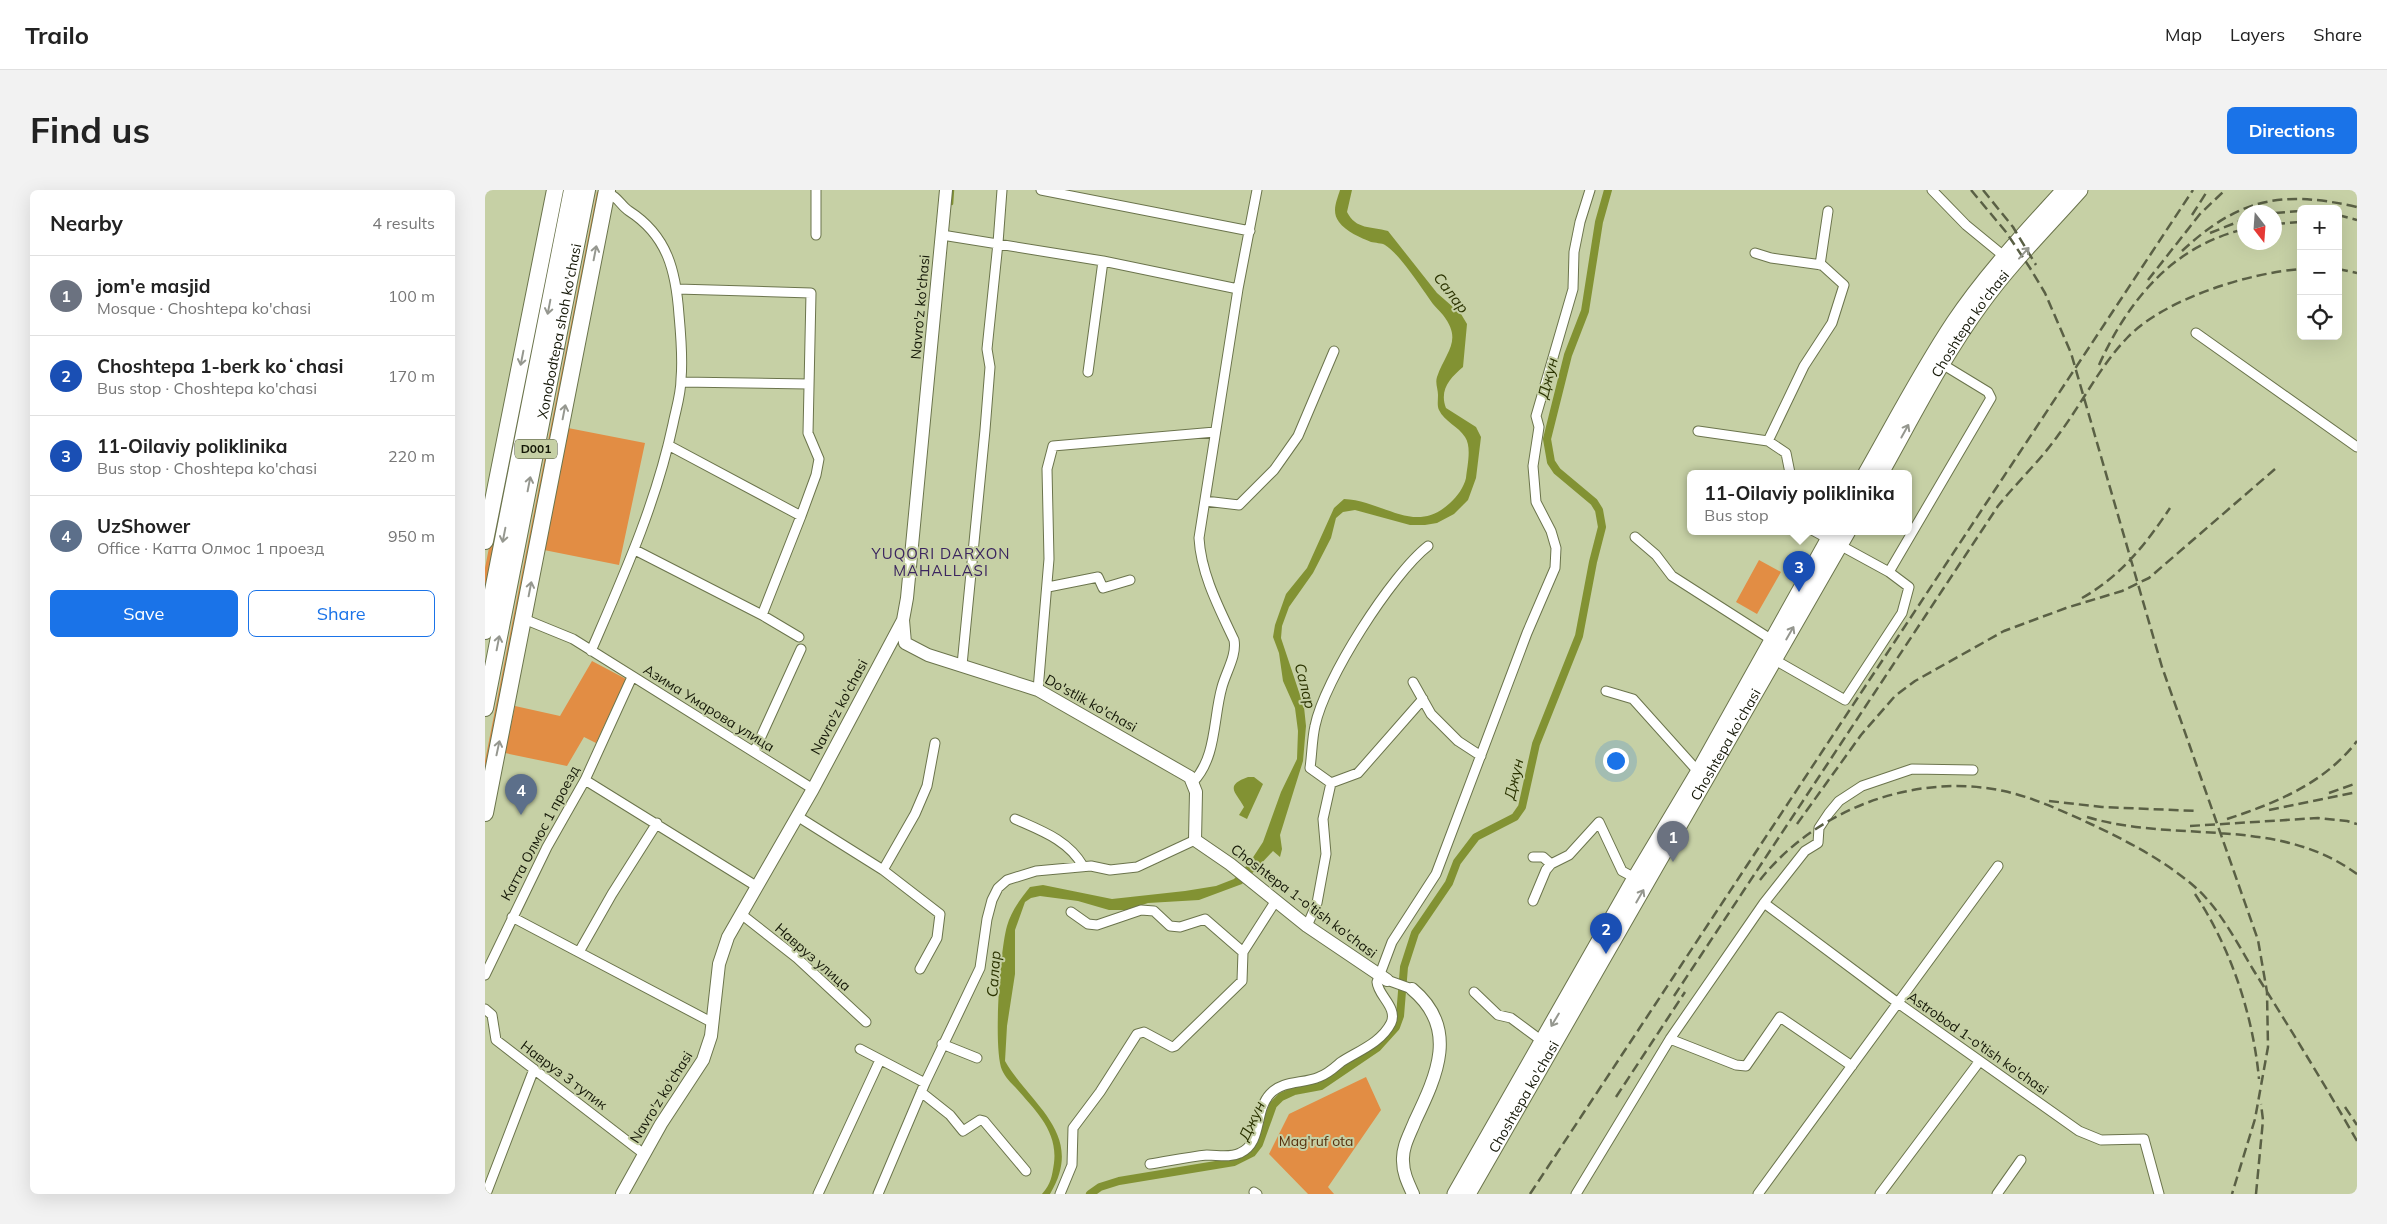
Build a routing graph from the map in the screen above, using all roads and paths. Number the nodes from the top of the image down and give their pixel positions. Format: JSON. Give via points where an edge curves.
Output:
{"nodes":[{"id":1,"x":555,"y":190,"type":"edge"},
{"id":2,"x":817,"y":190,"type":"edge"},
{"id":3,"x":946,"y":190,"type":"edge"},
{"id":4,"x":1002,"y":190,"type":"edge"},
{"id":5,"x":1041,"y":190,"type":"edge"},
{"id":6,"x":1257,"y":190,"type":"edge"},
{"id":7,"x":1590,"y":190,"type":"edge"},
{"id":8,"x":1932,"y":190,"type":"edge"},
{"id":9,"x":2064,"y":190,"type":"edge"},
{"id":10,"x":2080,"y":190,"type":"edge"},
{"id":11,"x":592,"y":191,"type":"edge"},
{"id":12,"x":1828,"y":211,"type":"dead end"},
{"id":13,"x":1250,"y":231,"type":"junction"},
{"id":14,"x":816,"y":235,"type":"dead end"},
{"id":15,"x":942,"y":235,"type":"junction"},
{"id":16,"x":998,"y":243,"type":"junction"},
{"id":17,"x":1755,"y":253,"type":"dead end"},
{"id":18,"x":559,"y":255,"type":"junction"},
{"id":19,"x":2005,"y":257,"type":"junction"},
{"id":20,"x":1103,"y":261,"type":"junction"},
{"id":21,"x":1820,"y":265,"type":"junction"},
{"id":22,"x":538,"y":275,"type":"junction"},
{"id":23,"x":677,"y":289,"type":"junction"},
{"id":24,"x":1238,"y":289,"type":"junction"},
{"id":25,"x":2196,"y":334,"type":"dead end"},
{"id":26,"x":1334,"y":350,"type":"dead end"},
{"id":27,"x":1942,"y":364,"type":"junction"},
{"id":28,"x":1088,"y":372,"type":"dead end"},
{"id":29,"x":681,"y":382,"type":"junction"},
{"id":30,"x":808,"y":384,"type":"junction"},
{"id":31,"x":1698,"y":431,"type":"dead end"},
{"id":32,"x":1215,"y":432,"type":"junction"},
{"id":33,"x":1768,"y":441,"type":"junction"},
{"id":34,"x":668,"y":445,"type":"junction"},
{"id":35,"x":2357,"y":447,"type":"edge"},
{"id":36,"x":1789,"y":470,"type":"edge"},
{"id":37,"x":1868,"y":470,"type":"edge"},
{"id":38,"x":1883,"y":470,"type":"edge"},
{"id":39,"x":1205,"y":501,"type":"junction"},
{"id":40,"x":801,"y":516,"type":"junction"},
{"id":41,"x":1912,"y":533,"type":"edge"},
{"id":42,"x":1911,"y":535,"type":"edge"},
{"id":43,"x":1838,"y":536,"type":"edge"},
{"id":44,"x":1635,"y":537,"type":"dead end"},
{"id":45,"x":485,"y":541,"type":"edge"},
{"id":46,"x":1428,"y":546,"type":"dead end"},
{"id":47,"x":635,"y":550,"type":"junction"},
{"id":48,"x":1889,"y":572,"type":"junction"},
{"id":49,"x":1130,"y":580,"type":"dead end"},
{"id":50,"x":1048,"y":587,"type":"junction"},
{"id":51,"x":762,"y":615,"type":"junction"},
{"id":52,"x":524,"y":619,"type":"junction"},
{"id":53,"x":903,"y":620,"type":"junction"},
{"id":54,"x":485,"y":631,"type":"edge"},
{"id":55,"x":799,"y":637,"type":"dead end"},
{"id":56,"x":892,"y":639,"type":"junction"},
{"id":57,"x":1772,"y":640,"type":"junction"},
{"id":58,"x":905,"y":644,"type":"junction"},
{"id":59,"x":801,"y":648,"type":"dead end"},
{"id":60,"x":591,"y":651,"type":"junction"},
{"id":61,"x":1775,"y":660,"type":"junction"},
{"id":62,"x":962,"y":666,"type":"junction"},
{"id":63,"x":632,"y":676,"type":"junction"},
{"id":64,"x":1413,"y":682,"type":"dead end"},
{"id":65,"x":1038,"y":690,"type":"junction"},
{"id":66,"x":1606,"y":692,"type":"dead end"},
{"id":67,"x":1423,"y":699,"type":"junction"},
{"id":68,"x":485,"y":708,"type":"edge"},
{"id":69,"x":935,"y":743,"type":"dead end"},
{"id":70,"x":754,"y":752,"type":"junction"},
{"id":71,"x":1481,"y":756,"type":"junction"},
{"id":72,"x":1700,"y":769,"type":"junction"},
{"id":73,"x":1973,"y":770,"type":"dead end"},
{"id":74,"x":585,"y":780,"type":"junction"},
{"id":75,"x":1193,"y":782,"type":"junction"},
{"id":76,"x":1331,"y":783,"type":"junction"},
{"id":77,"x":813,"y":789,"type":"junction"},
{"id":78,"x":485,"y":813,"type":"edge"},
{"id":79,"x":797,"y":816,"type":"junction"},
{"id":80,"x":1015,"y":819,"type":"dead end"},
{"id":81,"x":657,"y":823,"type":"junction"},
{"id":82,"x":1195,"y":840,"type":"junction"},
{"id":83,"x":1533,"y":857,"type":"dead end"},
{"id":84,"x":1551,"y":864,"type":"junction"},
{"id":85,"x":1083,"y":866,"type":"junction"},
{"id":86,"x":1999,"y":866,"type":"dead end"},
{"id":87,"x":883,"y":870,"type":"junction"},
{"id":88,"x":1635,"y":878,"type":"junction"},
{"id":89,"x":756,"y":886,"type":"junction"},
{"id":90,"x":1275,"y":902,"type":"junction"},
{"id":91,"x":1533,"y":902,"type":"dead end"},
{"id":92,"x":1764,"y":903,"type":"junction"},
{"id":93,"x":1071,"y":912,"type":"dead end"},
{"id":94,"x":741,"y":914,"type":"junction"},
{"id":95,"x":512,"y":917,"type":"junction"},
{"id":96,"x":1307,"y":926,"type":"junction"},
{"id":97,"x":579,"y":952,"type":"junction"},
{"id":98,"x":1243,"y":952,"type":"junction"},
{"id":99,"x":919,"y":969,"type":"dead end"},
{"id":100,"x":485,"y":975,"type":"edge"},
{"id":101,"x":1383,"y":978,"type":"junction"},
{"id":102,"x":1412,"y":989,"type":"joint"},
{"id":103,"x":1475,"y":992,"type":"dead end"},
{"id":104,"x":1898,"y":1003,"type":"junction"},
{"id":105,"x":485,"y":1009,"type":"edge"},
{"id":106,"x":866,"y":1022,"type":"dead end"},
{"id":107,"x":713,"y":1023,"type":"junction"},
{"id":108,"x":1670,"y":1039,"type":"junction"},
{"id":109,"x":1542,"y":1041,"type":"junction"},
{"id":110,"x":942,"y":1044,"type":"junction"},
{"id":111,"x":860,"y":1049,"type":"dead end"},
{"id":112,"x":977,"y":1058,"type":"dead end"},
{"id":113,"x":880,"y":1060,"type":"junction"},
{"id":114,"x":1979,"y":1062,"type":"junction"},
{"id":115,"x":1852,"y":1066,"type":"junction"},
{"id":116,"x":534,"y":1069,"type":"junction"},
{"id":117,"x":923,"y":1087,"type":"junction"},
{"id":118,"x":644,"y":1154,"type":"junction"},
{"id":119,"x":1482,"y":1158,"type":"junction"},
{"id":120,"x":2021,"y":1160,"type":"dead end"},
{"id":121,"x":1150,"y":1164,"type":"dead end"},
{"id":122,"x":1026,"y":1171,"type":"dead end"},
{"id":123,"x":486,"y":1194,"type":"edge"},
{"id":124,"x":622,"y":1194,"type":"edge"},
{"id":125,"x":818,"y":1194,"type":"edge"},
{"id":126,"x":878,"y":1194,"type":"edge"},
{"id":127,"x":1060,"y":1194,"type":"edge"},
{"id":128,"x":1413,"y":1194,"type":"edge"},
{"id":129,"x":1455,"y":1194,"type":"edge"},
{"id":130,"x":1468,"y":1194,"type":"edge"},
{"id":131,"x":1576,"y":1194,"type":"edge"},
{"id":132,"x":1758,"y":1194,"type":"edge"},
{"id":133,"x":1880,"y":1194,"type":"edge"},
{"id":134,"x":1997,"y":1194,"type":"edge"},
{"id":135,"x":2159,"y":1194,"type":"edge"}],
"edges":[{"from":1,"to":22,"type":"highway"},
{"from":2,"to":14,"type":"street"},
{"from":3,"to":15,"type":"street","name":"Navro'z ko'chasi"},
{"from":4,"to":16,"type":"street"},
{"from":5,"to":13,"type":"street"},
{"from":6,"to":13,"type":"street"},
{"from":7,"to":71,"type":"street","via":[[1574,252],[1573,289],[1536,416],[1539,426],[1533,466],[1537,502],[1556,548],[1555,568]]},
{"from":8,"to":19,"type":"street","via":[[1966,225]]},
{"from":9,"to":19,"type":"main road","name":"Choshtepa ko'chasi"},
{"from":27,"to":10,"type":"main road","name":"Choshtepa ko'chasi","one_way":true,"via":[[1997,282]]},
{"from":11,"to":18,"type":"highway","name":"Xonobodtepa shoh ko'chasi","number":"D001"},
{"from":11,"to":23,"type":"street","via":[[615,197],[650,228],[669,257]]},
{"from":52,"to":11,"type":"highway","one_way":true},
{"from":68,"to":11,"type":"highway","name":"Xonobodtepa shoh ko'chasi","number":"D001","one_way":true},
{"from":12,"to":21,"type":"street"},
{"from":13,"to":24,"type":"street"},
{"from":15,"to":16,"type":"street"},
{"from":15,"to":53,"type":"street","name":"Navro'z ko'chasi"},
{"from":16,"to":20,"type":"street"},
{"from":16,"to":62,"type":"street","via":[[987,349],[990,367],[985,430]]},
{"from":17,"to":21,"type":"street"},
{"from":18,"to":22,"type":"highway"},
{"from":18,"to":54,"type":"highway","name":"Xonobodtepa shoh ko'chasi","number":"D001","one_way":true},
{"from":19,"to":37,"type":"main road","name":"Choshtepa ko'chasi","via":[[1973,296],[1934,353]]},
{"from":20,"to":24,"type":"street"},
{"from":20,"to":28,"type":"street"},
{"from":21,"to":33,"type":"street","via":[[1844,285],[1832,323],[1804,366]]},
{"from":22,"to":45,"type":"highway","one_way":true},
{"from":23,"to":29,"type":"street"},
{"from":23,"to":30,"type":"street","via":[[811,292]]},
{"from":24,"to":32,"type":"street"},
{"from":25,"to":35,"type":"street"},
{"from":26,"to":39,"type":"street","via":[[1298,436],[1274,470],[1239,505]]},
{"from":38,"to":27,"type":"main road","name":"Choshtepa ko'chasi","one_way":true},
{"from":27,"to":41,"type":"street","via":[[1987,392],[1991,398]]},
{"from":29,"to":30,"type":"street"},
{"from":29,"to":34,"type":"street"},
{"from":30,"to":40,"type":"street","via":[[808,433],[819,459]]},
{"from":31,"to":33,"type":"street"},
{"from":32,"to":39,"type":"street"},
{"from":32,"to":50,"type":"street","via":[[1053,446],[1047,469]]},
{"from":33,"to":36,"type":"street","via":[[1786,453]]},
{"from":34,"to":40,"type":"street"},
{"from":34,"to":47,"type":"street"},
{"from":39,"to":75,"type":"street","via":[[1199,548],[1209,584],[1235,645],[1221,689],[1211,745],[1201,773]]},
{"from":40,"to":51,"type":"street"},
{"from":42,"to":48,"type":"street"},
{"from":43,"to":48,"type":"street"},
{"from":43,"to":57,"type":"main road","name":"Choshtepa ko'chasi"},
{"from":61,"to":43,"type":"main road","name":"Choshtepa ko'chasi","one_way":true},
{"from":44,"to":57,"type":"street","via":[[1673,576]]},
{"from":46,"to":76,"type":"street","via":[[1401,571],[1347,653],[1332,682],[1315,724],[1311,768]]},
{"from":47,"to":51,"type":"street"},
{"from":47,"to":60,"type":"street"},
{"from":48,"to":61,"type":"street","via":[[1909,587],[1902,612],[1845,700]]},
{"from":49,"to":50,"type":"street","via":[[1103,588],[1098,577]]},
{"from":50,"to":65,"type":"street"},
{"from":51,"to":55,"type":"street"},
{"from":52,"to":60,"type":"street","name":"Азима Умарова улица","via":[[573,639]]},
{"from":78,"to":52,"type":"highway","one_way":true},
{"from":53,"to":56,"type":"street","name":"Navro'z ko'chasi"},
{"from":53,"to":58,"type":"street"},
{"from":56,"to":58,"type":"street","name":"Do'stlik ko'chasi"},
{"from":56,"to":77,"type":"street","name":"Navro'z ko'chasi"},
{"from":57,"to":72,"type":"main road","name":"Choshtepa ko'chasi"},
{"from":58,"to":62,"type":"street","name":"Do'stlik ko'chasi"},
{"from":59,"to":70,"type":"street"},
{"from":60,"to":63,"type":"street","name":"Азима Умарова улица"},
{"from":119,"to":61,"type":"main road","name":"Choshtepa ko'chasi","one_way":true},
{"from":62,"to":65,"type":"street","name":"Do'stlik ko'chasi"},
{"from":63,"to":70,"type":"street","name":"Азима Умарова улица"},
{"from":63,"to":74,"type":"street","name":"Катта Олмос 1 проезд"},
{"from":64,"to":67,"type":"street"},
{"from":65,"to":75,"type":"street","name":"Do'stlik ko'chasi","via":[[1178,769]]},
{"from":66,"to":72,"type":"street","via":[[1633,699]]},
{"from":67,"to":71,"type":"street","via":[[1431,714],[1458,741]]},
{"from":67,"to":76,"type":"street","via":[[1358,773]]},
{"from":69,"to":87,"type":"street","via":[[927,786]]},
{"from":70,"to":77,"type":"street","name":"Азима Умарова улица"},
{"from":71,"to":101,"type":"street","via":[[1437,874],[1392,942]]},
{"from":72,"to":88,"type":"main road","name":"Choshtepa ko'chasi"},
{"from":73,"to":92,"type":"street","via":[[1912,770],[1851,791],[1839,801],[1819,828],[1818,843],[1805,851]]},
{"from":74,"to":81,"type":"street"},
{"from":74,"to":95,"type":"street","name":"Катта Олмос 1 проезд"},
{"from":75,"to":82,"type":"street","via":[[1196,792]]},
{"from":76,"to":96,"type":"street","via":[[1323,819],[1326,854],[1317,902]]},
{"from":77,"to":79,"type":"street","name":"Navro'z ko'chasi"},
{"from":79,"to":87,"type":"street"},
{"from":79,"to":89,"type":"street","name":"Navro'z ko'chasi"},
{"from":80,"to":85,"type":"street","via":[[1051,835],[1075,853]]},
{"from":81,"to":89,"type":"street"},
{"from":81,"to":97,"type":"street"},
{"from":82,"to":85,"type":"street","via":[[1137,867],[1110,870]]},
{"from":82,"to":90,"type":"street","name":"Choshtepa 1-o'tish ko'chasi","via":[[1251,880]]},
{"from":83,"to":84,"type":"street","via":[[1543,857]]},
{"from":84,"to":88,"type":"street","via":[[1569,854],[1599,822],[1622,871]]},
{"from":84,"to":91,"type":"street"},
{"from":85,"to":110,"type":"street","via":[[1020,875],[998,888],[987,919],[980,968]]},
{"from":86,"to":104,"type":"street"},
{"from":87,"to":99,"type":"street","via":[[940,914],[937,938]]},
{"from":88,"to":109,"type":"main road","name":"Choshtepa ko'chasi","one_way":true},
{"from":89,"to":94,"type":"street","name":"Navro'z ko'chasi"},
{"from":90,"to":96,"type":"street","name":"Choshtepa 1-o'tish ko'chasi"},
{"from":90,"to":98,"type":"street"},
{"from":92,"to":104,"type":"street","name":"Astrobod 1-o'tish ko'chasi"},
{"from":92,"to":108,"type":"street"},
{"from":93,"to":98,"type":"street","via":[[1088,924],[1097,925],[1141,910],[1154,911],[1170,926],[1180,927],[1205,919]]},
{"from":94,"to":106,"type":"street","name":"Навруз улица","via":[[797,958]]},
{"from":94,"to":107,"type":"street","name":"Navro'z ko'chasi","via":[[721,957]]},
{"from":95,"to":97,"type":"street"},
{"from":95,"to":100,"type":"street","name":"Катта Олмос 1 проезд"},
{"from":96,"to":101,"type":"street","name":"Choshtepa 1-o'tish ko'chasi"},
{"from":97,"to":107,"type":"street"},
{"from":98,"to":127,"type":"street","via":[[1242,981],[1175,1046],[1144,1032],[1137,1034],[1073,1128],[1072,1165]]},
{"from":101,"to":102,"type":"street","name":"Choshtepa 1-o'tish ko'chasi"},
{"from":101,"to":121,"type":"street","via":[[1377,987],[1393,1013],[1383,1033],[1369,1046],[1318,1078],[1278,1087],[1264,1102],[1249,1148],[1232,1156],[1207,1155]]},
{"from":102,"to":128,"type":"street","name":"Choshtepa 1-o'tish ko'chasi","via":[[1422,997],[1434,1017],[1441,1049],[1432,1086],[1405,1145],[1405,1178]]},
{"from":103,"to":109,"type":"street","via":[[1498,1015],[1511,1018]]},
{"from":104,"to":114,"type":"street","name":"Astrobod 1-o'tish ko'chasi"},
{"from":104,"to":115,"type":"street"},
{"from":105,"to":116,"type":"street","name":"Навруз 3 тупик","via":[[492,1015],[496,1040]]},
{"from":107,"to":118,"type":"street","name":"Navro'z ko'chasi","via":[[700,1066]]},
{"from":108,"to":115,"type":"street","via":[[1746,1066],[1780,1017]]},
{"from":108,"to":131,"type":"street"},
{"from":109,"to":119,"type":"main road","name":"Choshtepa ko'chasi"},
{"from":110,"to":112,"type":"street"},
{"from":110,"to":117,"type":"street"},
{"from":111,"to":113,"type":"street"},
{"from":113,"to":117,"type":"street"},
{"from":113,"to":125,"type":"street"},
{"from":114,"to":133,"type":"street"},
{"from":114,"to":135,"type":"street","name":"Astrobod 1-o'tish ko'chasi","via":[[2086,1134],[2109,1140],[2145,1139]]},
{"from":115,"to":132,"type":"street"},
{"from":116,"to":118,"type":"street","name":"Навруз 3 тупик"},
{"from":116,"to":123,"type":"street"},
{"from":117,"to":122,"type":"street","via":[[963,1131],[980,1120],[984,1121]]},
{"from":117,"to":126,"type":"street"},
{"from":118,"to":124,"type":"street","name":"Navro'z ko'chasi"},
{"from":119,"to":129,"type":"main road","name":"Choshtepa ko'chasi"},
{"from":119,"to":130,"type":"main road","name":"Choshtepa ko'chasi"},
{"from":120,"to":134,"type":"street"}]}
